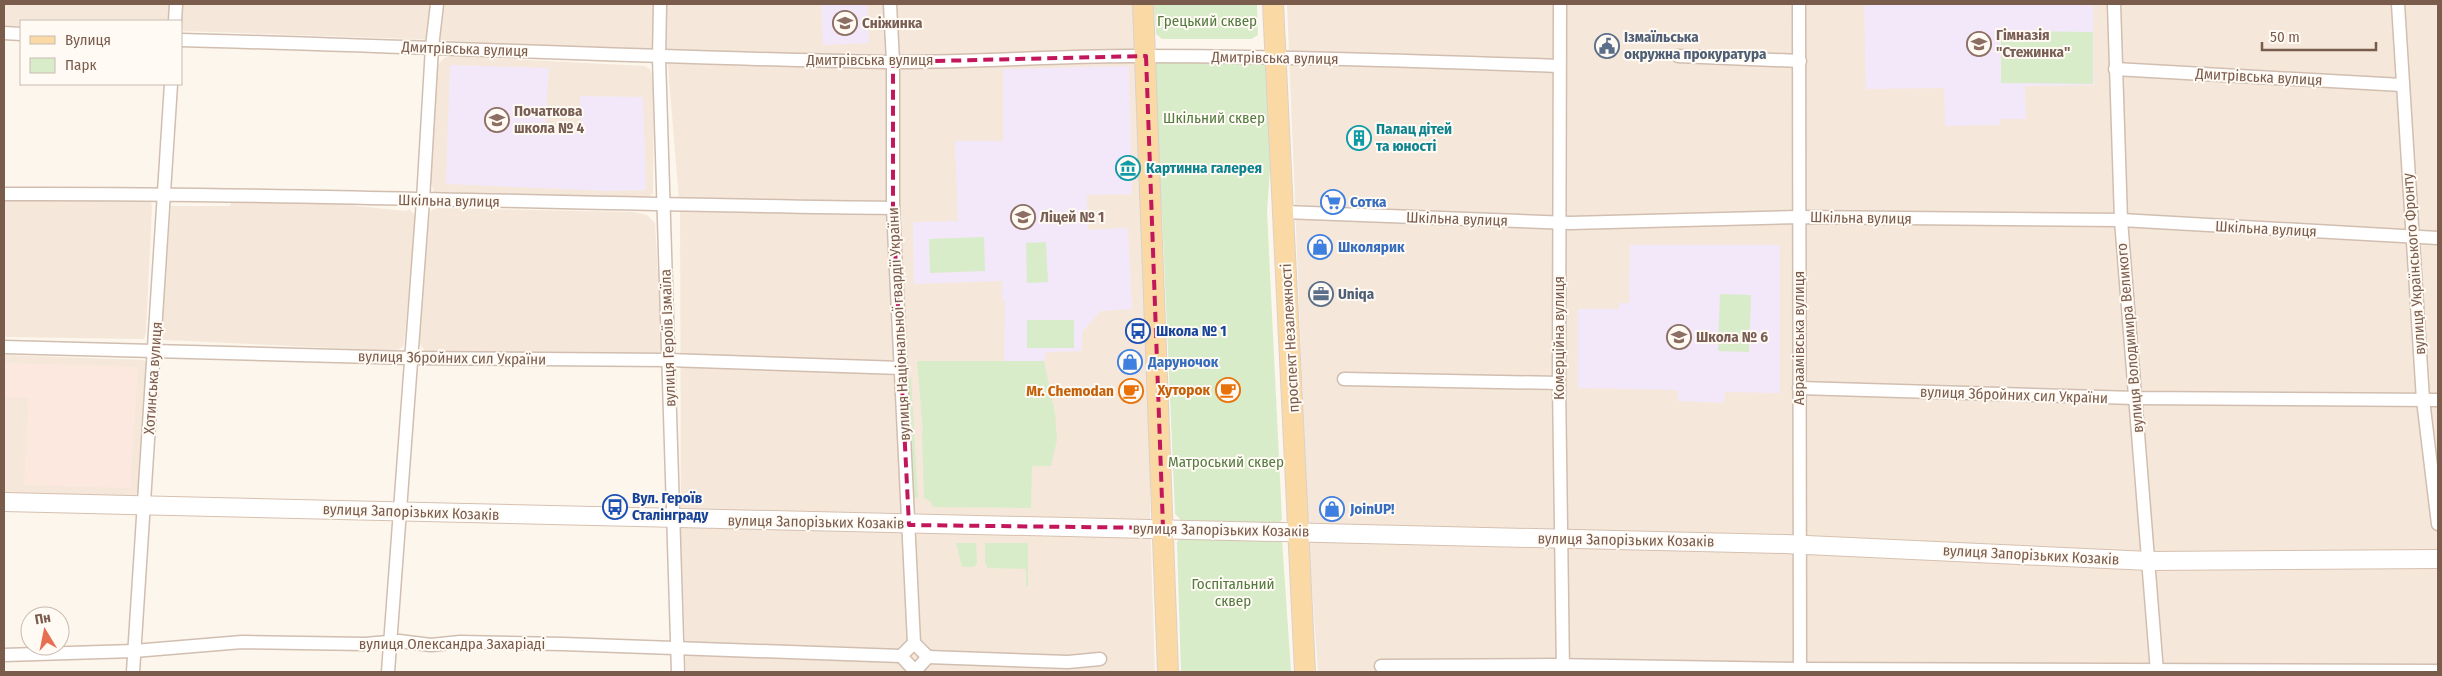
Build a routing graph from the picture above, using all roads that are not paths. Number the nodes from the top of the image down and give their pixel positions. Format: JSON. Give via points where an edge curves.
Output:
{"nodes":[{"id":1,"x":176,"y":4,"type":"edge"},
{"id":2,"x":437,"y":4,"type":"edge"},
{"id":3,"x":660,"y":4,"type":"edge"},
{"id":4,"x":890,"y":4,"type":"edge"},
{"id":5,"x":1143,"y":4,"type":"edge"},
{"id":6,"x":1273,"y":4,"type":"edge"},
{"id":7,"x":1560,"y":4,"type":"edge"},
{"id":8,"x":1799,"y":4,"type":"edge"},
{"id":9,"x":2114,"y":4,"type":"edge"},
{"id":10,"x":2398,"y":4,"type":"edge"},
{"id":11,"x":175,"y":20,"type":"edge"},
{"id":12,"x":4,"y":33,"type":"edge"},
{"id":13,"x":20,"y":34,"type":"edge"},
{"id":14,"x":182,"y":40,"type":"edge"},
{"id":15,"x":432,"y":46,"type":"junction"},
{"id":16,"x":1146,"y":56,"type":"junction"},
{"id":17,"x":1678,"y":56,"type":"dead end"},
{"id":18,"x":1276,"y":57,"type":"junction"},
{"id":19,"x":659,"y":58,"type":"junction"},
{"id":20,"x":893,"y":62,"type":"junction"},
{"id":21,"x":1800,"y":62,"type":"junction"},
{"id":22,"x":1559,"y":66,"type":"junction"},
{"id":23,"x":2115,"y":69,"type":"junction"},
{"id":24,"x":171,"y":85,"type":"edge"},
{"id":25,"x":2402,"y":85,"type":"junction"},
{"id":26,"x":164,"y":193,"type":"junction"},
{"id":27,"x":4,"y":194,"type":"edge"},
{"id":28,"x":423,"y":200,"type":"junction"},
{"id":29,"x":664,"y":205,"type":"junction"},
{"id":30,"x":893,"y":208,"type":"junction"},
{"id":31,"x":1284,"y":212,"type":"junction"},
{"id":32,"x":1799,"y":217,"type":"junction"},
{"id":33,"x":2120,"y":220,"type":"junction"},
{"id":34,"x":1559,"y":222,"type":"junction"},
{"id":35,"x":2412,"y":238,"type":"junction"},
{"id":36,"x":2438,"y":238,"type":"edge"},
{"id":37,"x":4,"y":347,"type":"edge"},
{"id":38,"x":155,"y":351,"type":"junction"},
{"id":39,"x":411,"y":358,"type":"junction"},
{"id":40,"x":668,"y":360,"type":"junction"},
{"id":41,"x":901,"y":368,"type":"junction"},
{"id":42,"x":1344,"y":379,"type":"dead end"},
{"id":43,"x":1559,"y":383,"type":"junction"},
{"id":44,"x":1799,"y":388,"type":"junction"},
{"id":45,"x":2135,"y":398,"type":"junction"},
{"id":46,"x":2423,"y":400,"type":"junction"},
{"id":47,"x":2438,"y":400,"type":"edge"},
{"id":48,"x":4,"y":502,"type":"edge"},
{"id":49,"x":144,"y":505,"type":"junction"},
{"id":50,"x":401,"y":511,"type":"junction"},
{"id":51,"x":674,"y":519,"type":"junction"},
{"id":52,"x":2438,"y":524,"type":"edge"},
{"id":53,"x":909,"y":525,"type":"junction"},
{"id":54,"x":1163,"y":528,"type":"junction"},
{"id":55,"x":1299,"y":532,"type":"junction"},
{"id":56,"x":1561,"y":539,"type":"junction"},
{"id":57,"x":1799,"y":545,"type":"junction"},
{"id":58,"x":2438,"y":559,"type":"edge"},
{"id":59,"x":2150,"y":569,"type":"junction"},
{"id":60,"x":390,"y":641,"type":"junction"},
{"id":61,"x":914,"y":643,"type":"junction"},
{"id":62,"x":678,"y":650,"type":"junction"},
{"id":63,"x":134,"y":651,"type":"junction"},
{"id":64,"x":4,"y":655,"type":"edge"},
{"id":65,"x":901,"y":656,"type":"junction"},
{"id":66,"x":928,"y":658,"type":"junction"},
{"id":67,"x":1100,"y":659,"type":"dead end"},
{"id":68,"x":1381,"y":666,"type":"dead end"},
{"id":69,"x":1563,"y":669,"type":"edge"},
{"id":70,"x":1800,"y":670,"type":"edge"},
{"id":71,"x":915,"y":671,"type":"edge"},
{"id":72,"x":2157,"y":671,"type":"edge"},
{"id":73,"x":2438,"y":671,"type":"edge"},
{"id":74,"x":133,"y":672,"type":"edge"},
{"id":75,"x":388,"y":672,"type":"edge"},
{"id":76,"x":678,"y":672,"type":"edge"},
{"id":77,"x":1168,"y":672,"type":"edge"},
{"id":78,"x":1305,"y":672,"type":"edge"}],
"edges":[{"from":1,"to":11,"type":"street"},
{"from":2,"to":15,"type":"street"},
{"from":3,"to":19,"type":"street","name":"вулиця Героїв Ізмаїла"},
{"from":4,"to":20,"type":"street","name":"вулиця Національної гвардії України"},
{"from":5,"to":16,"type":"main road"},
{"from":6,"to":18,"type":"main road","name":"проспект Незалежності"},
{"from":7,"to":22,"type":"street","name":"Комерційна вулиця"},
{"from":8,"to":21,"type":"street","name":"Авраамівська вулиця"},
{"from":9,"to":23,"type":"street","name":"вулиця Володимира Великого"},
{"from":10,"to":25,"type":"street","name":"вулиця Українського Фронту"},
{"from":12,"to":13,"type":"street"},
{"from":14,"to":15,"type":"street","name":"Дмитрівська вулиця"},
{"from":15,"to":19,"type":"street","name":"Дмитрівська вулиця"},
{"from":15,"to":28,"type":"street"},
{"from":16,"to":18,"type":"street","name":"Дмитрівська вулиця"},
{"from":16,"to":20,"type":"street","name":"Дмитрівська вулиця"},
{"from":16,"to":54,"type":"main road"},
{"from":17,"to":21,"type":"street"},
{"from":18,"to":22,"type":"street","name":"Дмитрівська вулиця"},
{"from":18,"to":31,"type":"main road","name":"проспект Незалежності"},
{"from":19,"to":20,"type":"street","name":"Дмитрівська вулиця"},
{"from":19,"to":29,"type":"street","name":"вулиця Героїв Ізмаїла"},
{"from":20,"to":30,"type":"street","name":"вулиця Національної гвардії України"},
{"from":21,"to":32,"type":"street","name":"Авраамівська вулиця"},
{"from":22,"to":34,"type":"street","name":"Комерційна вулиця"},
{"from":23,"to":25,"type":"street","name":"Дмитрівська вулиця"},
{"from":23,"to":33,"type":"street","name":"вулиця Володимира Великого"},
{"from":24,"to":26,"type":"street","name":"Хотинська вулиця"},
{"from":25,"to":35,"type":"street","name":"вулиця Українського Фронту"},
{"from":26,"to":27,"type":"street","name":"Шкільна вулиця"},
{"from":26,"to":28,"type":"street","name":"Шкільна вулиця"},
{"from":26,"to":38,"type":"street","name":"Хотинська вулиця"},
{"from":28,"to":29,"type":"street","name":"Шкільна вулиця"},
{"from":28,"to":39,"type":"street"},
{"from":29,"to":30,"type":"street","name":"Шкільна вулиця"},
{"from":29,"to":40,"type":"street","name":"вулиця Героїв Ізмаїла"},
{"from":30,"to":41,"type":"street","name":"вулиця Національної гвардії України"},
{"from":31,"to":34,"type":"street","name":"Шкільна вулиця"},
{"from":31,"to":55,"type":"main road","name":"проспект Незалежності"},
{"from":32,"to":33,"type":"street","name":"Шкільна вулиця"},
{"from":32,"to":34,"type":"street","name":"Шкільна вулиця"},
{"from":32,"to":44,"type":"street","name":"Авраамівська вулиця"},
{"from":33,"to":35,"type":"street","name":"Шкільна вулиця"},
{"from":33,"to":45,"type":"street","name":"вулиця Володимира Великого"},
{"from":34,"to":43,"type":"street","name":"Комерційна вулиця"},
{"from":35,"to":36,"type":"street","name":"Шкільна вулиця"},
{"from":35,"to":46,"type":"street","name":"вулиця Українського Фронту"},
{"from":37,"to":38,"type":"street","name":"вулиця Збройних сил України"},
{"from":38,"to":39,"type":"street","name":"вулиця Збройних сил України"},
{"from":38,"to":49,"type":"street","name":"Хотинська вулиця"},
{"from":39,"to":40,"type":"street","name":"вулиця Збройних сил України"},
{"from":39,"to":50,"type":"street"},
{"from":40,"to":41,"type":"street","name":"вулиця Збройних сил України"},
{"from":40,"to":51,"type":"street","name":"вулиця Героїв Ізмаїла"},
{"from":41,"to":53,"type":"street","name":"вулиця Національної гвардії України"},
{"from":42,"to":43,"type":"street"},
{"from":43,"to":56,"type":"street","name":"Комерційна вулиця"},
{"from":44,"to":45,"type":"street","name":"вулиця Збройних сил України"},
{"from":44,"to":57,"type":"street","name":"Авраамівська вулиця"},
{"from":45,"to":46,"type":"street","name":"вулиця Збройних сил України"},
{"from":45,"to":59,"type":"street","name":"вулиця Володимира Великого"},
{"from":46,"to":47,"type":"street","name":"вулиця Збройних сил України"},
{"from":46,"to":52,"type":"street","name":"вулиця Українського Фронту"},
{"from":48,"to":49,"type":"main road","name":"вулиця Запорізьких Козаків"},
{"from":49,"to":50,"type":"main road","name":"вулиця Запорізьких Козаків"},
{"from":49,"to":63,"type":"street","name":"Хотинська вулиця"},
{"from":50,"to":51,"type":"main road","name":"вулиця Запорізьких Козаків"},
{"from":50,"to":60,"type":"street"},
{"from":51,"to":53,"type":"main road","name":"вулиця Запорізьких Козаків"},
{"from":51,"to":62,"type":"street","name":"вулиця Героїв Ізмаїла"},
{"from":53,"to":54,"type":"main road","name":"вулиця Запорізьких Козаків"},
{"from":53,"to":61,"type":"street","name":"вулиця Національної гвардії України"},
{"from":54,"to":55,"type":"main road","name":"вулиця Запорізьких Козаків"},
{"from":54,"to":77,"type":"main road"},
{"from":55,"to":56,"type":"main road","name":"вулиця Запорізьких Козаків"},
{"from":55,"to":78,"type":"main road","name":"проспект Незалежності"},
{"from":56,"to":57,"type":"main road","name":"вулиця Запорізьких Козаків"},
{"from":56,"to":69,"type":"street","name":"Комерційна вулиця"},
{"from":57,"to":59,"type":"main road","name":"вулиця Запорізьких Козаків"},
{"from":57,"to":70,"type":"street","name":"Авраамівська вулиця"},
{"from":58,"to":59,"type":"main road","name":"вулиця Запорізьких Козаків"},
{"from":59,"to":72,"type":"street","name":"вулиця Володимира Великого"},
{"from":60,"to":62,"type":"street","name":"вулиця Олександра Захаріаді","via":[[431,645],[460,642],[563,644]]},
{"from":60,"to":63,"type":"street","name":"вулиця Олександра Захаріаді","via":[[365,644],[242,642]]},
{"from":60,"to":75,"type":"street"},
{"from":61,"to":65,"type":"street"},
{"from":61,"to":66,"type":"street"},
{"from":62,"to":65,"type":"street","name":"вулиця Олександра Захаріаді"},
{"from":62,"to":76,"type":"street","name":"вулиця Героїв Ізмаїла"},
{"from":63,"to":64,"type":"street","name":"вулиця Олександра Захаріаді"},
{"from":63,"to":74,"type":"street","name":"Хотинська вулиця"},
{"from":65,"to":71,"type":"street"},
{"from":66,"to":67,"type":"street","via":[[1068,662]]},
{"from":66,"to":71,"type":"street"},
{"from":68,"to":69,"type":"street"},
{"from":69,"to":70,"type":"street"},
{"from":70,"to":72,"type":"street"},
{"from":72,"to":73,"type":"street"}]}
